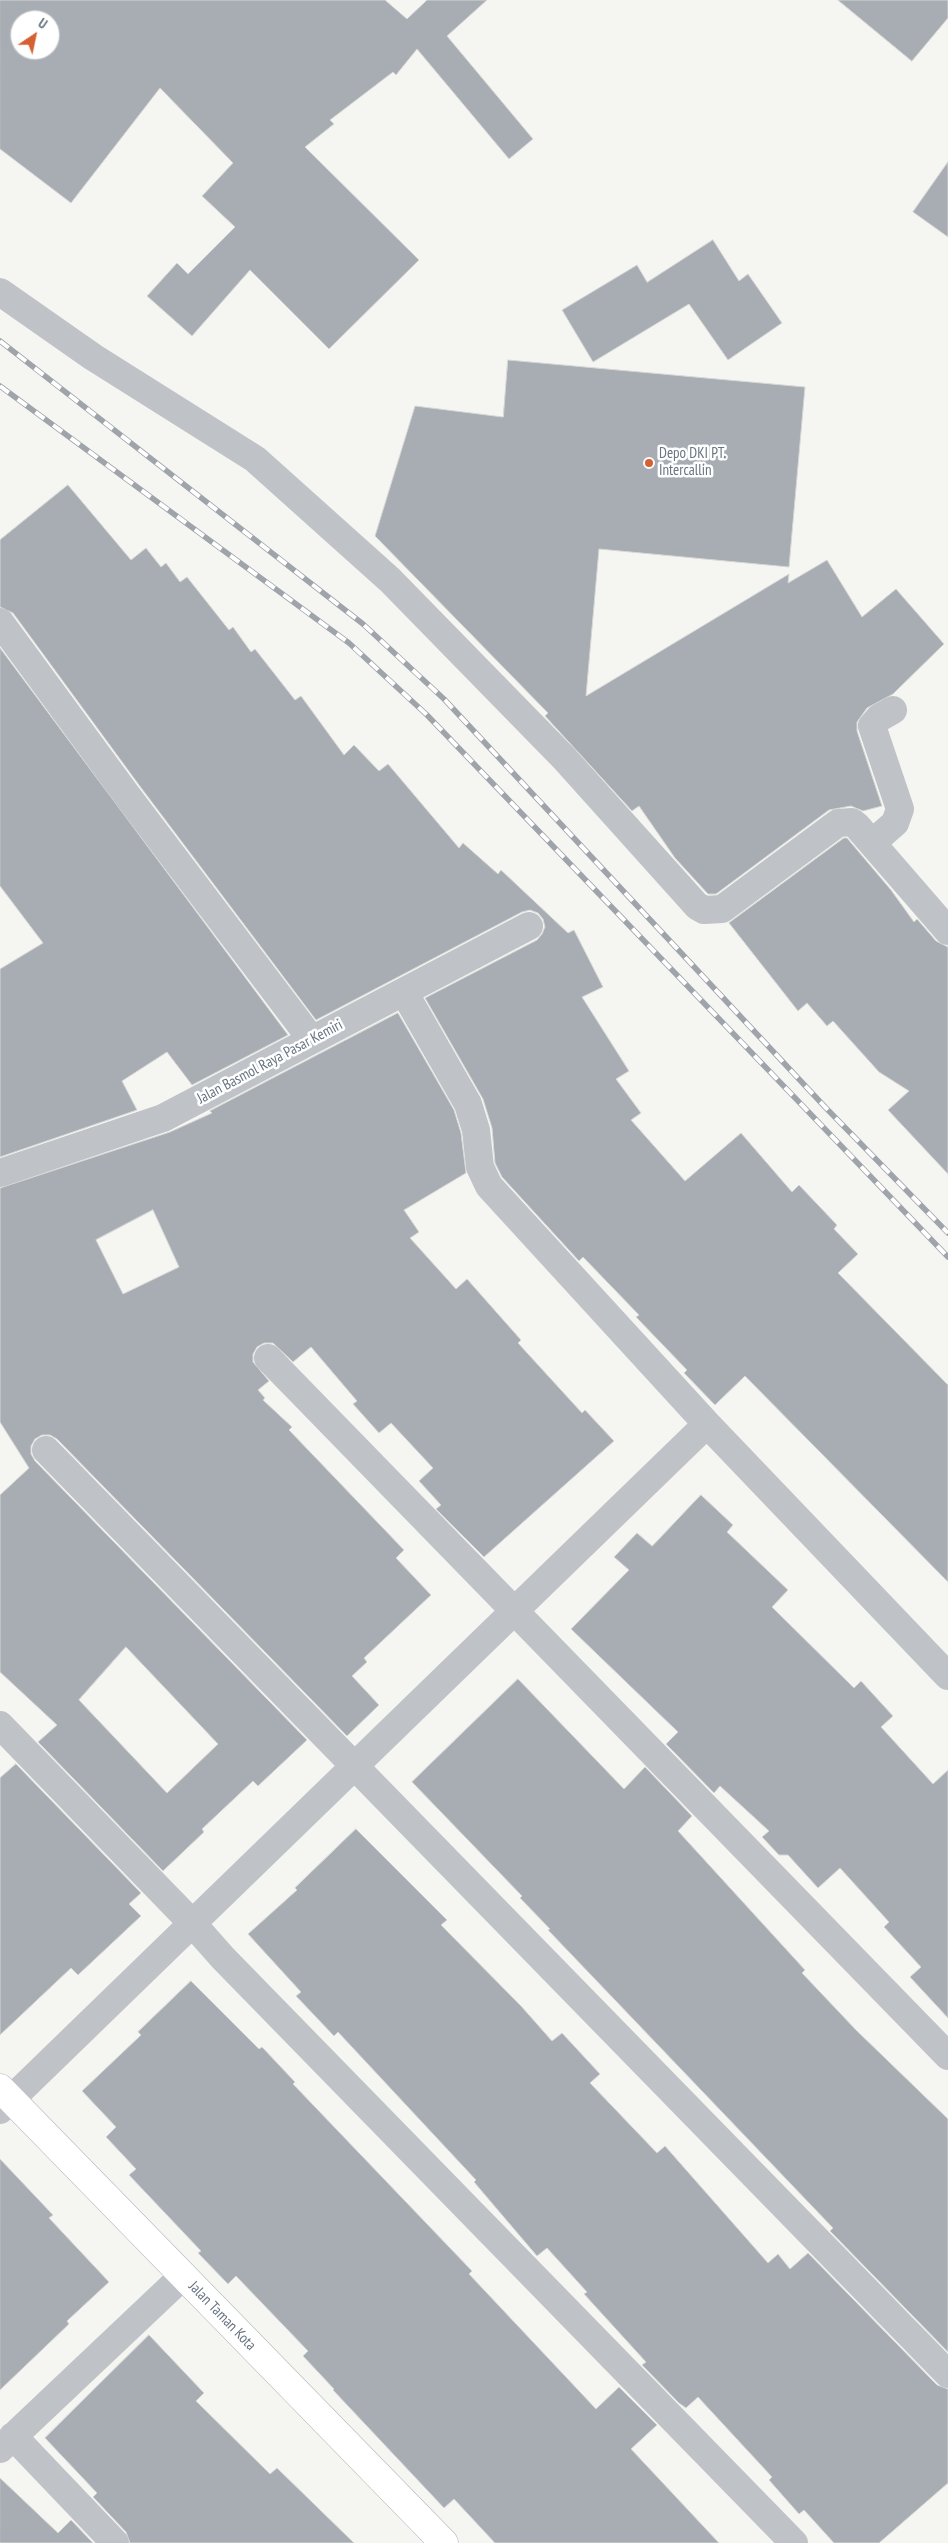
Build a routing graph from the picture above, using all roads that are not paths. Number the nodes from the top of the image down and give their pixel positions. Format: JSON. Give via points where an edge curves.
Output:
{"nodes":[{"id":1,"x":0,"y":292,"type":"edge"},
{"id":2,"x":0,"y":622,"type":"edge"},
{"id":3,"x":893,"y":710,"type":"dead end"},
{"id":4,"x":872,"y":842,"type":"junction"},
{"id":5,"x":529,"y":926,"type":"dead end"},
{"id":6,"x":948,"y":931,"type":"edge"},
{"id":7,"x":404,"y":992,"type":"junction"},
{"id":8,"x":312,"y":1040,"type":"junction"},
{"id":9,"x":0,"y":1173,"type":"edge"},
{"id":10,"x":268,"y":1358,"type":"dead end"},
{"id":11,"x":707,"y":1424,"type":"junction"},
{"id":12,"x":46,"y":1450,"type":"dead end"},
{"id":13,"x":514,"y":1611,"type":"junction"},
{"id":14,"x":948,"y":1676,"type":"edge"},
{"id":15,"x":0,"y":1725,"type":"edge"},
{"id":16,"x":355,"y":1766,"type":"junction"},
{"id":17,"x":192,"y":1923,"type":"junction"},
{"id":18,"x":948,"y":2056,"type":"edge"},
{"id":19,"x":4,"y":2099,"type":"edge"},
{"id":20,"x":183,"y":2276,"type":"junction"},
{"id":21,"x":948,"y":2374,"type":"edge"},
{"id":22,"x":7,"y":2443,"type":"edge"},
{"id":23,"x":114,"y":2543,"type":"edge"},
{"id":24,"x":444,"y":2543,"type":"edge"},
{"id":25,"x":794,"y":2543,"type":"edge"}],
"edges":[{"from":1,"to":4,"type":"street","via":[[93,357],[255,459],[390,580],[564,758],[697,906],[704,910],[722,909],[838,823],[852,822]]},
{"from":2,"to":8,"type":"street"},
{"from":3,"to":4,"type":"street","via":[[872,726],[900,809],[895,823]]},
{"from":4,"to":6,"type":"street"},
{"from":5,"to":7,"type":"street","name":"Jalan Basmol Raya Pasar Kemiri"},
{"from":7,"to":8,"type":"street","name":"Jalan Basmol Raya Pasar Kemiri"},
{"from":7,"to":11,"type":"street","via":[[468,1104],[476,1130],[480,1167],[489,1186]]},
{"from":8,"to":9,"type":"street","name":"Jalan Basmol Raya Pasar Kemiri","via":[[163,1118]]},
{"from":10,"to":13,"type":"street"},
{"from":11,"to":13,"type":"street"},
{"from":11,"to":14,"type":"street"},
{"from":12,"to":16,"type":"street"},
{"from":13,"to":16,"type":"street"},
{"from":13,"to":18,"type":"street"},
{"from":15,"to":17,"type":"street"},
{"from":16,"to":17,"type":"street"},
{"from":16,"to":21,"type":"street"},
{"from":17,"to":19,"type":"street"},
{"from":17,"to":25,"type":"street"},
{"from":19,"to":20,"type":"street","name":"Jalan Taman Kota"},
{"from":20,"to":22,"type":"street"},
{"from":20,"to":24,"type":"street","name":"Jalan Taman Kota"},
{"from":22,"to":23,"type":"street"}]}
